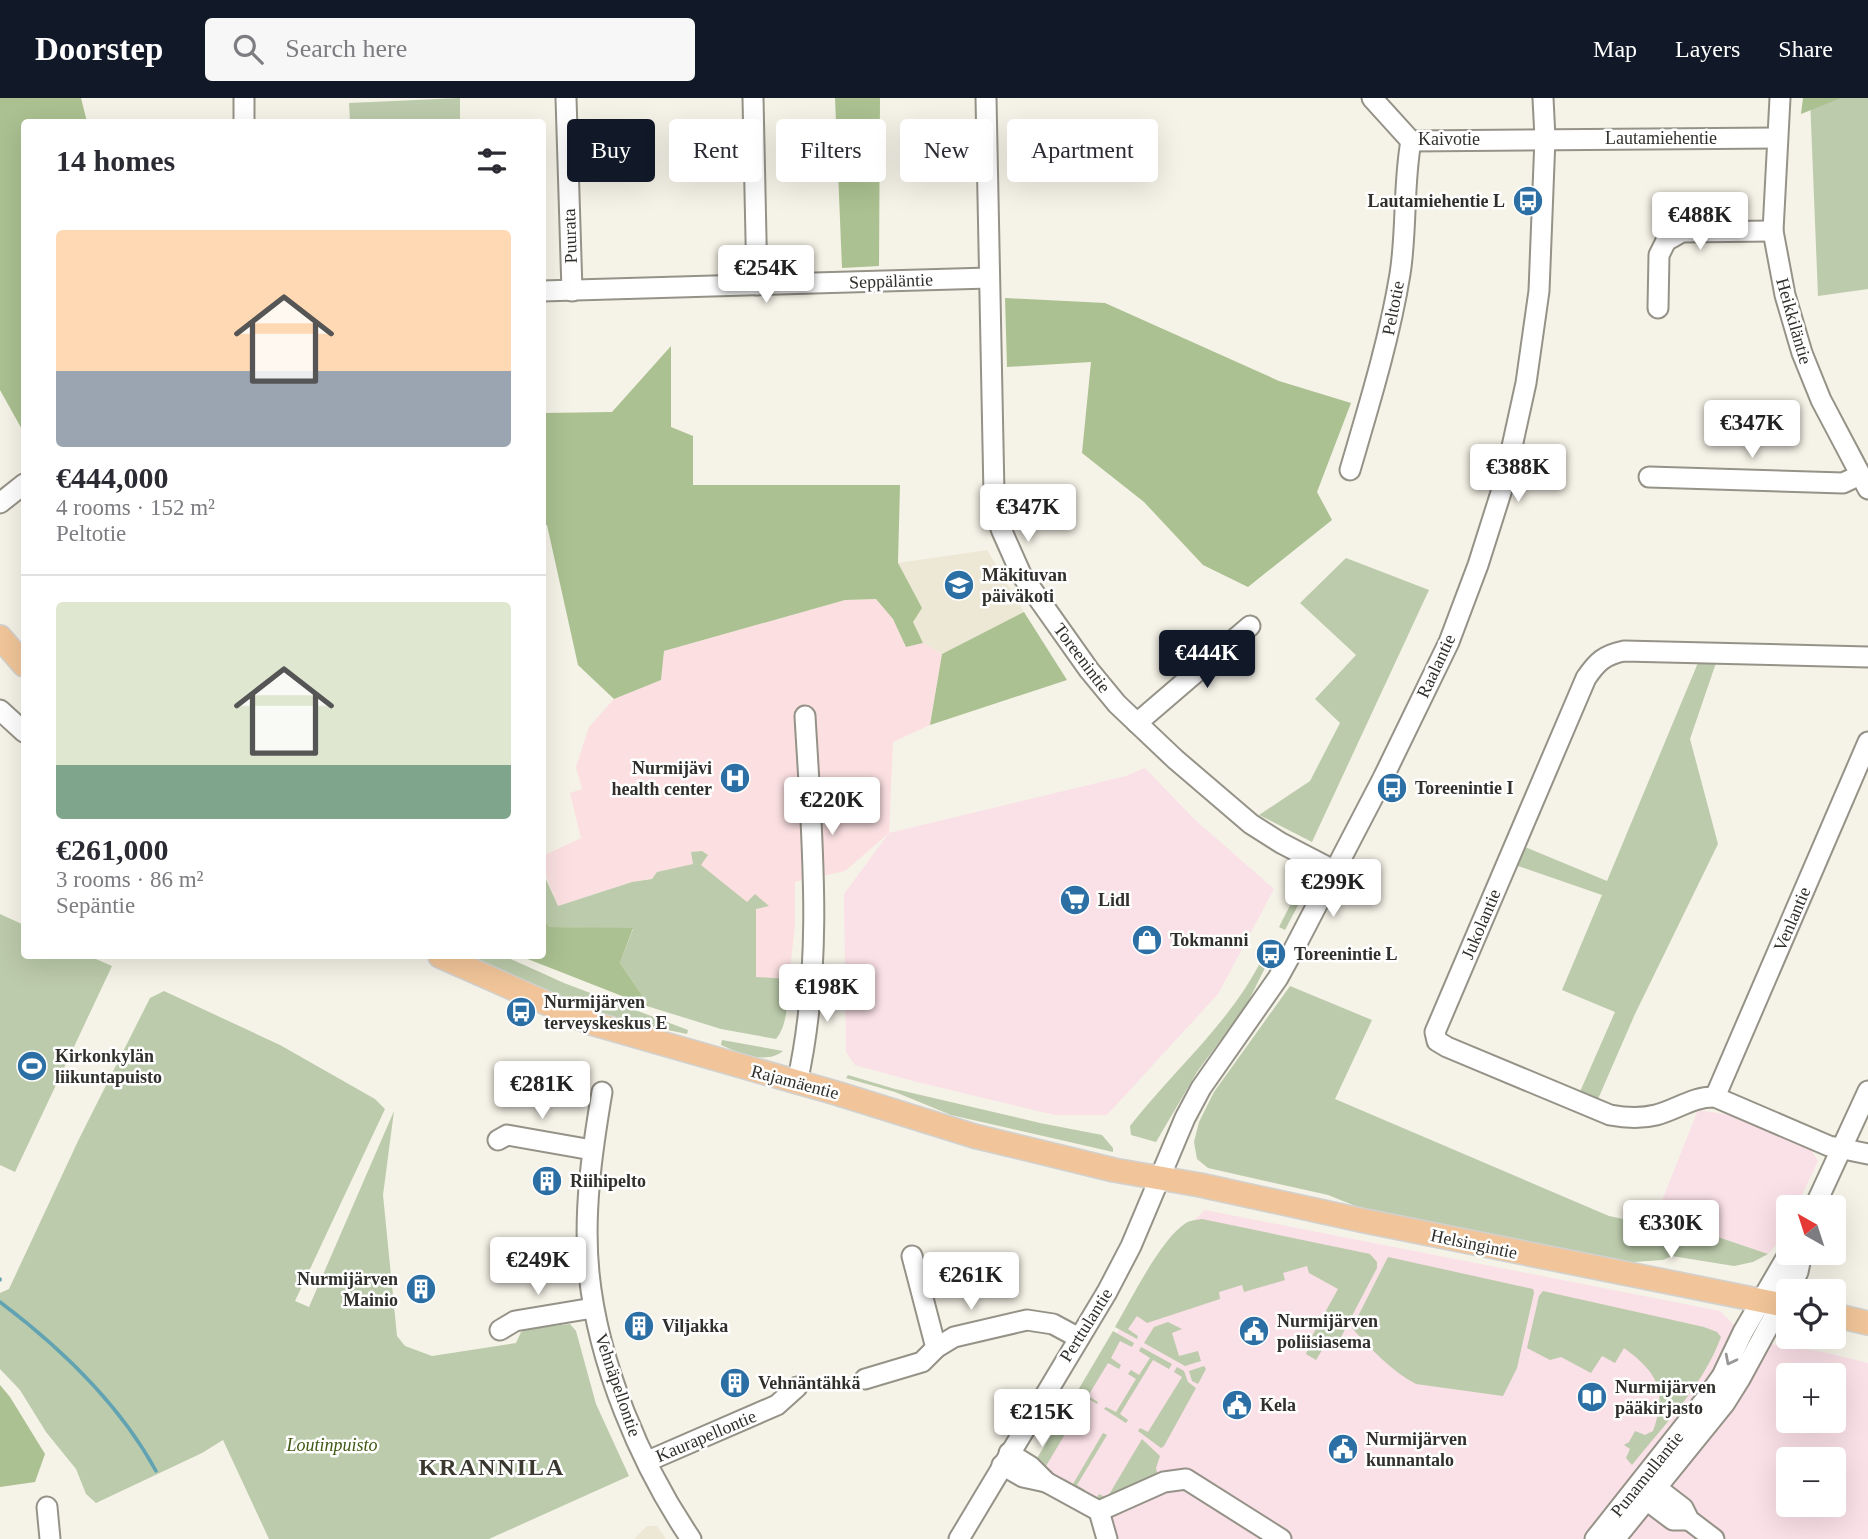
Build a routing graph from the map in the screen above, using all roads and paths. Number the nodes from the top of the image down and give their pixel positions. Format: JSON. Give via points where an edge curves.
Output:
{"nodes":[{"id":1,"x":244,"y":98,"type":"edge"},
{"id":2,"x":566,"y":98,"type":"edge"},
{"id":3,"x":753,"y":98,"type":"edge"},
{"id":4,"x":986,"y":98,"type":"edge"},
{"id":5,"x":1372,"y":98,"type":"edge"},
{"id":6,"x":1544,"y":98,"type":"edge"},
{"id":7,"x":1780,"y":98,"type":"edge"},
{"id":8,"x":244,"y":119,"type":"edge"},
{"id":9,"x":1545,"y":138,"type":"junction"},
{"id":10,"x":1777,"y":138,"type":"junction"},
{"id":11,"x":1411,"y":141,"type":"junction"},
{"id":12,"x":1773,"y":231,"type":"junction"},
{"id":13,"x":989,"y":278,"type":"junction"},
{"id":14,"x":757,"y":285,"type":"junction"},
{"id":15,"x":546,"y":291,"type":"edge"},
{"id":16,"x":572,"y":291,"type":"junction"},
{"id":17,"x":1658,"y":308,"type":"dead end"},
{"id":18,"x":1350,"y":470,"type":"dead end"},
{"id":19,"x":1649,"y":477,"type":"dead end"},
{"id":20,"x":1864,"y":482,"type":"edge"},
{"id":21,"x":21,"y":486,"type":"edge"},
{"id":22,"x":0,"y":503,"type":"edge"},
{"id":23,"x":1250,"y":626,"type":"dead end"},
{"id":24,"x":0,"y":637,"type":"edge"},
{"id":25,"x":1868,"y":657,"type":"edge"},
{"id":26,"x":21,"y":662,"type":"edge"},
{"id":27,"x":0,"y":710,"type":"edge"},
{"id":28,"x":805,"y":716,"type":"dead end"},
{"id":29,"x":1137,"y":723,"type":"junction"},
{"id":30,"x":21,"y":729,"type":"edge"},
{"id":31,"x":1868,"y":741,"type":"edge"},
{"id":32,"x":1335,"y":871,"type":"junction"},
{"id":33,"x":447,"y":959,"type":"edge"},
{"id":34,"x":797,"y":1083,"type":"junction"},
{"id":35,"x":1868,"y":1091,"type":"edge"},
{"id":36,"x":602,"y":1092,"type":"dead end"},
{"id":37,"x":1716,"y":1097,"type":"junction"},
{"id":38,"x":498,"y":1140,"type":"dead end"},
{"id":39,"x":592,"y":1150,"type":"junction"},
{"id":40,"x":1841,"y":1150,"type":"junction"},
{"id":41,"x":1868,"y":1154,"type":"edge"},
{"id":42,"x":1160,"y":1178,"type":"junction"},
{"id":43,"x":1820,"y":1195,"type":"edge"},
{"id":44,"x":912,"y":1256,"type":"dead end"},
{"id":45,"x":1776,"y":1303,"type":"edge"},
{"id":46,"x":1776,"y":1304,"type":"edge"},
{"id":47,"x":593,"y":1308,"type":"junction"},
{"id":48,"x":1846,"y":1318,"type":"edge"},
{"id":49,"x":1868,"y":1323,"type":"edge"},
{"id":50,"x":500,"y":1330,"type":"dead end"},
{"id":51,"x":1079,"y":1338,"type":"junction"},
{"id":52,"x":936,"y":1348,"type":"junction"},
{"id":53,"x":865,"y":1379,"type":"dead end"},
{"id":54,"x":797,"y":1387,"type":"dead end"},
{"id":55,"x":1005,"y":1459,"type":"junction"},
{"id":56,"x":648,"y":1461,"type":"junction"},
{"id":57,"x":1646,"y":1493,"type":"junction"},
{"id":58,"x":47,"y":1507,"type":"dead end"},
{"id":59,"x":1099,"y":1511,"type":"junction"},
{"id":60,"x":50,"y":1539,"type":"edge"},
{"id":61,"x":691,"y":1539,"type":"edge"},
{"id":62,"x":959,"y":1539,"type":"edge"},
{"id":63,"x":1107,"y":1539,"type":"edge"},
{"id":64,"x":1281,"y":1539,"type":"edge"},
{"id":65,"x":1595,"y":1539,"type":"edge"},
{"id":66,"x":1615,"y":1539,"type":"edge"},
{"id":67,"x":1714,"y":1539,"type":"edge"}],
"edges":[{"from":1,"to":8,"type":"street"},
{"from":2,"to":16,"type":"street","name":"Puurata"},
{"from":3,"to":14,"type":"street"},
{"from":4,"to":13,"type":"street","name":"Toreenintie"},
{"from":5,"to":11,"type":"street","name":"Kaivotie"},
{"from":6,"to":9,"type":"street","name":"Raalantie"},
{"from":7,"to":10,"type":"street","name":"Heikkiläntie"},
{"from":9,"to":10,"type":"street","name":"Lautamiehentie"},
{"from":9,"to":11,"type":"street","name":"Kaivotie"},
{"from":9,"to":32,"type":"street","name":"Raalantie","via":[[1539,291],[1526,383],[1504,483],[1449,642]]},
{"from":10,"to":12,"type":"street","name":"Heikkiläntie"},
{"from":11,"to":18,"type":"street","name":"Peltotie","via":[[1405,237],[1389,333]]},
{"from":12,"to":17,"type":"street","via":[[1682,232],[1665,241],[1658,256]]},
{"from":12,"to":20,"type":"street","name":"Heikkiläntie","via":[[1802,354]]},
{"from":13,"to":14,"type":"street","name":"Seppäläntie"},
{"from":13,"to":29,"type":"street","name":"Toreenintie","via":[[994,494],[1001,529],[1021,574],[1046,610],[1089,670]]},
{"from":14,"to":16,"type":"street","name":"Seppäläntie"},
{"from":15,"to":16,"type":"street","name":"Seppäläntie"},
{"from":19,"to":20,"type":"street"},
{"from":21,"to":22,"type":"street"},
{"from":23,"to":29,"type":"street"},
{"from":24,"to":26,"type":"main road"},
{"from":25,"to":37,"type":"street","name":"Jukolantie","via":[[1607,654],[1581,691],[1435,1032],[1437,1041],[1447,1048],[1610,1115],[1634,1119]]},
{"from":27,"to":30,"type":"street"},
{"from":28,"to":34,"type":"street","via":[[814,886],[812,976]]},
{"from":29,"to":32,"type":"street","name":"Toreenintie","via":[[1251,824]]},
{"from":31,"to":37,"type":"street","name":"Venlantie"},
{"from":32,"to":42,"type":"street","name":"Raalantie","via":[[1278,978],[1201,1088]]},
{"from":33,"to":34,"type":"main road","name":"Rajamäentie","via":[[591,1023]]},
{"from":34,"to":42,"type":"main road","name":"Rajamäentie","via":[[974,1136]]},
{"from":35,"to":40,"type":"street"},
{"from":36,"to":39,"type":"street","name":"Vehnäpellontie"},
{"from":37,"to":40,"type":"street"},
{"from":38,"to":39,"type":"street","via":[[507,1135]]},
{"from":39,"to":47,"type":"street","name":"Vehnäpellontie","via":[[587,1227]]},
{"from":40,"to":41,"type":"street"},
{"from":40,"to":43,"type":"street"},
{"from":42,"to":45,"type":"main road","name":"Helsingintie"},
{"from":42,"to":51,"type":"street","name":"Perttulantie","via":[[1131,1246]]},
{"from":44,"to":52,"type":"street"},
{"from":46,"to":57,"type":"street","name":"Punamullantie","via":[[1722,1376]]},
{"from":47,"to":50,"type":"street","via":[[515,1321]]},
{"from":47,"to":56,"type":"street","name":"Vehnäpellontie","via":[[618,1393]]},
{"from":48,"to":49,"type":"main road"},
{"from":51,"to":52,"type":"street","via":[[1053,1324],[1027,1320],[954,1337]]},
{"from":51,"to":55,"type":"street","name":"Perttulantie"},
{"from":52,"to":53,"type":"street","via":[[922,1362]]},
{"from":54,"to":56,"type":"street","name":"Kaurapellontie","via":[[777,1405]]},
{"from":55,"to":59,"type":"street","via":[[1030,1466],[1046,1482]]},
{"from":55,"to":62,"type":"street","name":"Perttulantie"},
{"from":56,"to":61,"type":"street","name":"Vehnäpellontie"},
{"from":57,"to":65,"type":"street","name":"Punamullantie"},
{"from":57,"to":66,"type":"street","name":"Punamullantie"},
{"from":57,"to":67,"type":"street","via":[[1673,1520],[1689,1520]]},
{"from":58,"to":60,"type":"street"},
{"from":59,"to":63,"type":"street"},
{"from":59,"to":64,"type":"street","via":[[1164,1482],[1186,1479]]}]}
